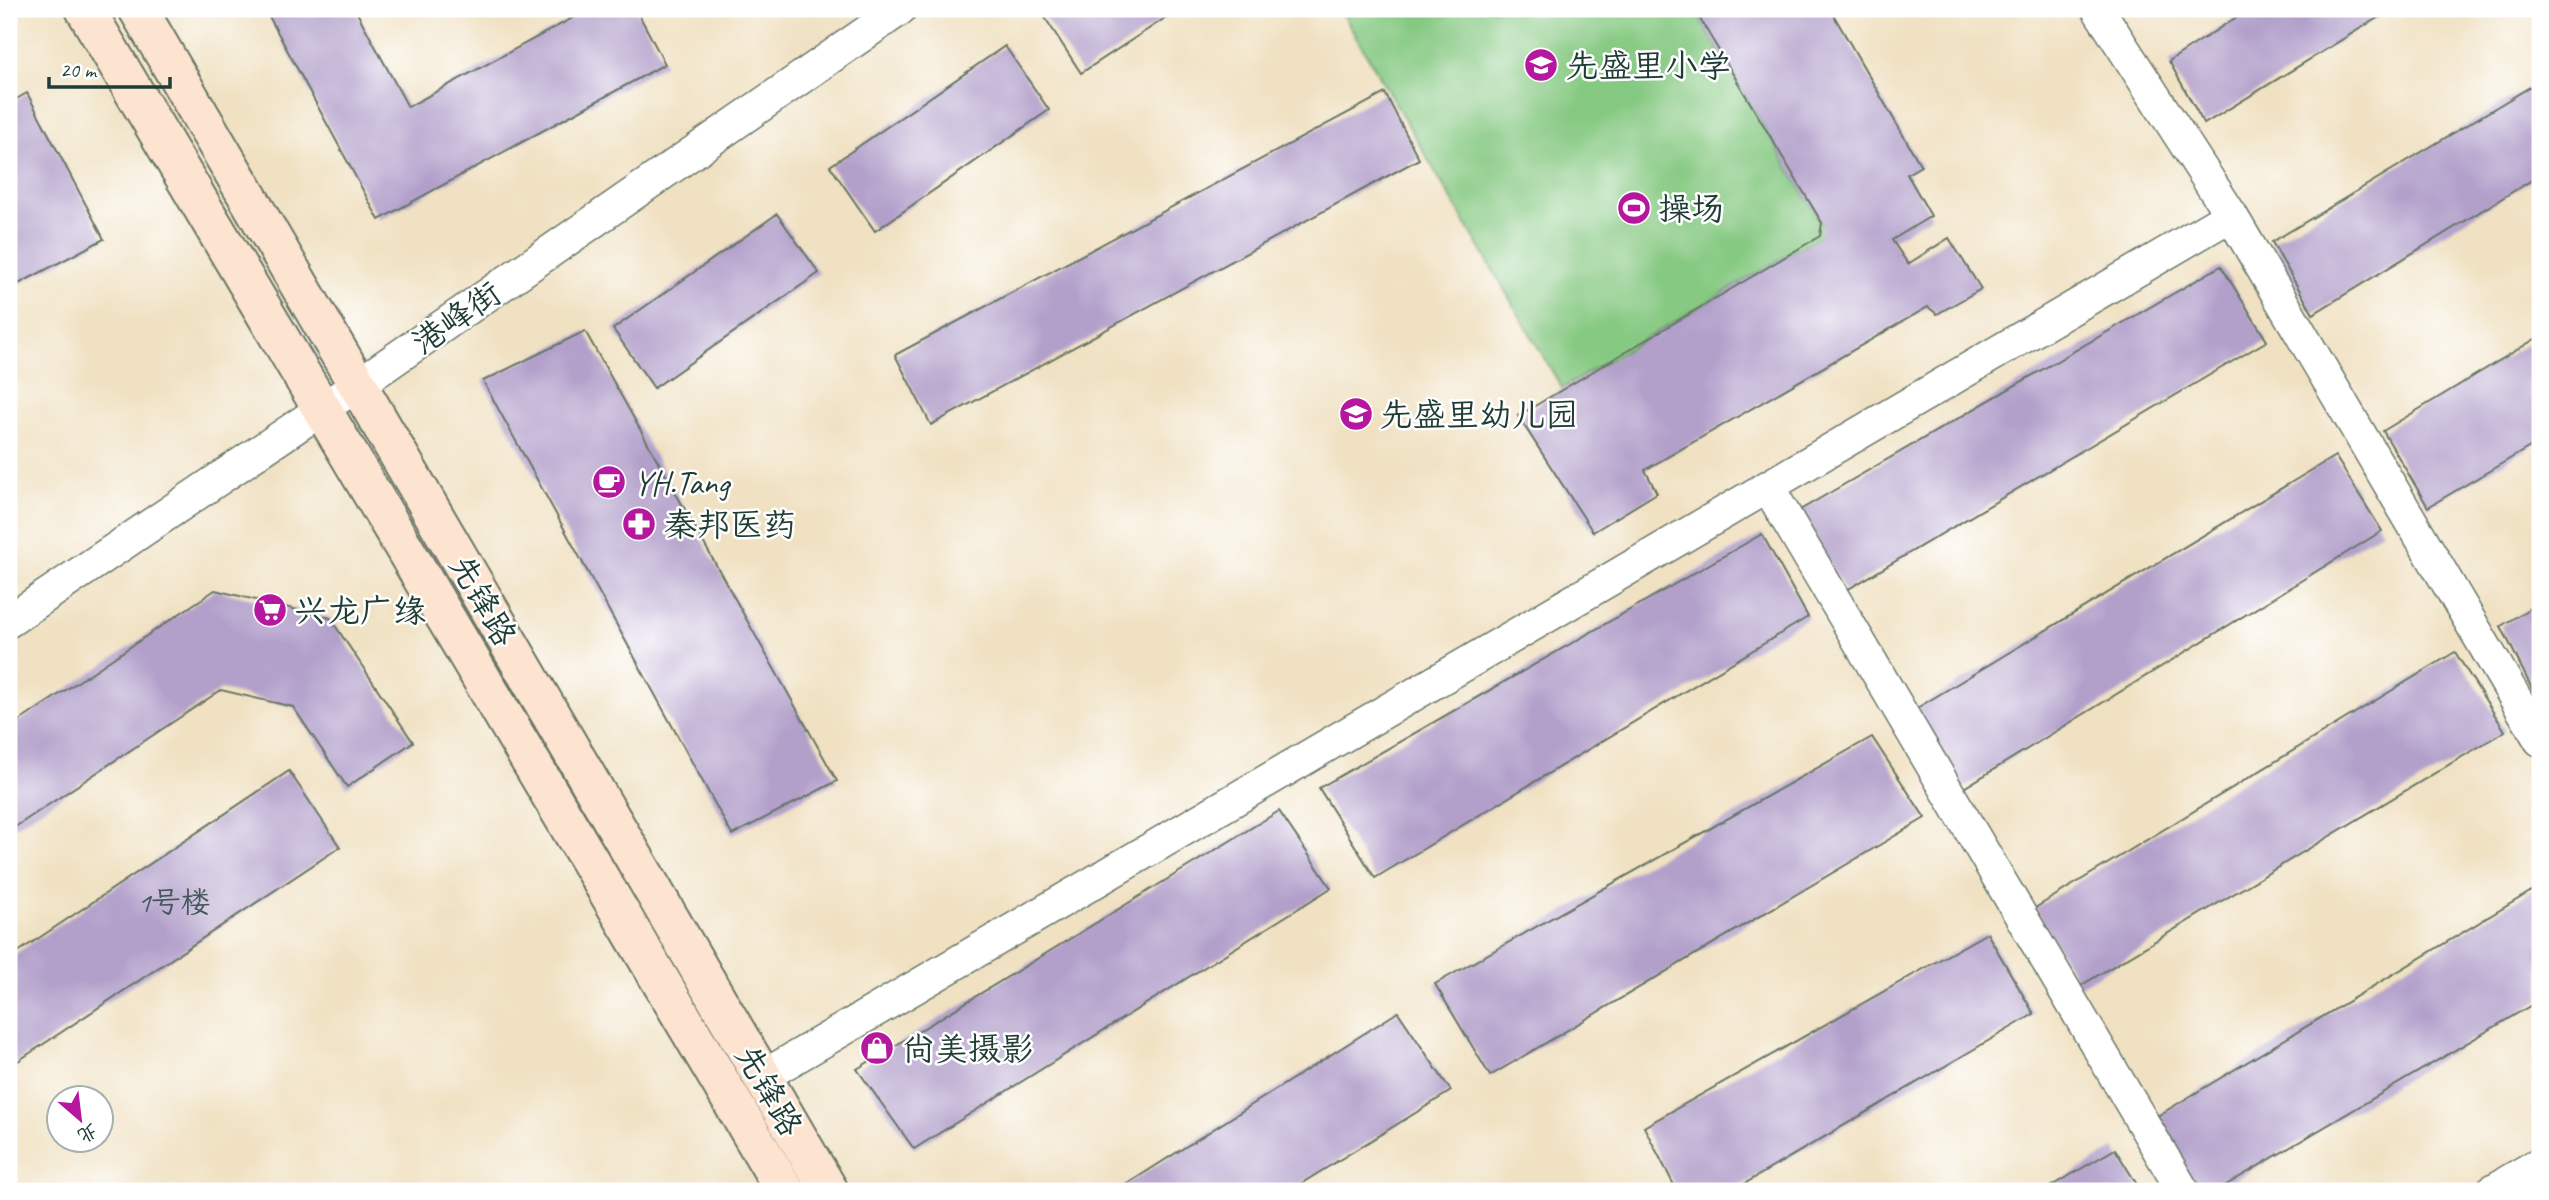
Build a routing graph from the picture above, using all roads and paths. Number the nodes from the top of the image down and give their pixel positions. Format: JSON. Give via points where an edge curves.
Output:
{"nodes":[{"id":1,"x":85,"y":9,"type":"edge"},
{"id":2,"x":138,"y":9,"type":"edge"},
{"id":3,"x":900,"y":9,"type":"edge"},
{"id":4,"x":2098,"y":9,"type":"edge"},
{"id":5,"x":2231,"y":215,"type":"junction"},
{"id":6,"x":359,"y":384,"type":"junction"},
{"id":7,"x":321,"y":410,"type":"junction"},
{"id":8,"x":1768,"y":487,"type":"junction"},
{"id":9,"x":9,"y":621,"type":"edge"},
{"id":10,"x":2540,"y":740,"type":"edge"},
{"id":11,"x":762,"y":1077,"type":"junction"},
{"id":12,"x":2540,"y":1163,"type":"edge"},
{"id":13,"x":785,"y":1191,"type":"edge"},
{"id":14,"x":829,"y":1191,"type":"edge"},
{"id":15,"x":2183,"y":1191,"type":"edge"},
{"id":16,"x":2492,"y":1191,"type":"edge"}],
"edges":[{"from":1,"to":7,"type":"street"},
{"from":2,"to":6,"type":"street","name":"先锋路"},
{"from":3,"to":6,"type":"street","name":"港峰街"},
{"from":4,"to":5,"type":"street"},
{"from":5,"to":8,"type":"street"},
{"from":5,"to":10,"type":"street"},
{"from":6,"to":7,"type":"street","name":"港峰街"},
{"from":6,"to":11,"type":"street","name":"先锋路"},
{"from":7,"to":9,"type":"street","name":"港峰街"},
{"from":7,"to":13,"type":"street"},
{"from":8,"to":11,"type":"street"},
{"from":8,"to":15,"type":"street"},
{"from":11,"to":14,"type":"street","name":"先锋路"},
{"from":12,"to":16,"type":"street"}]}
